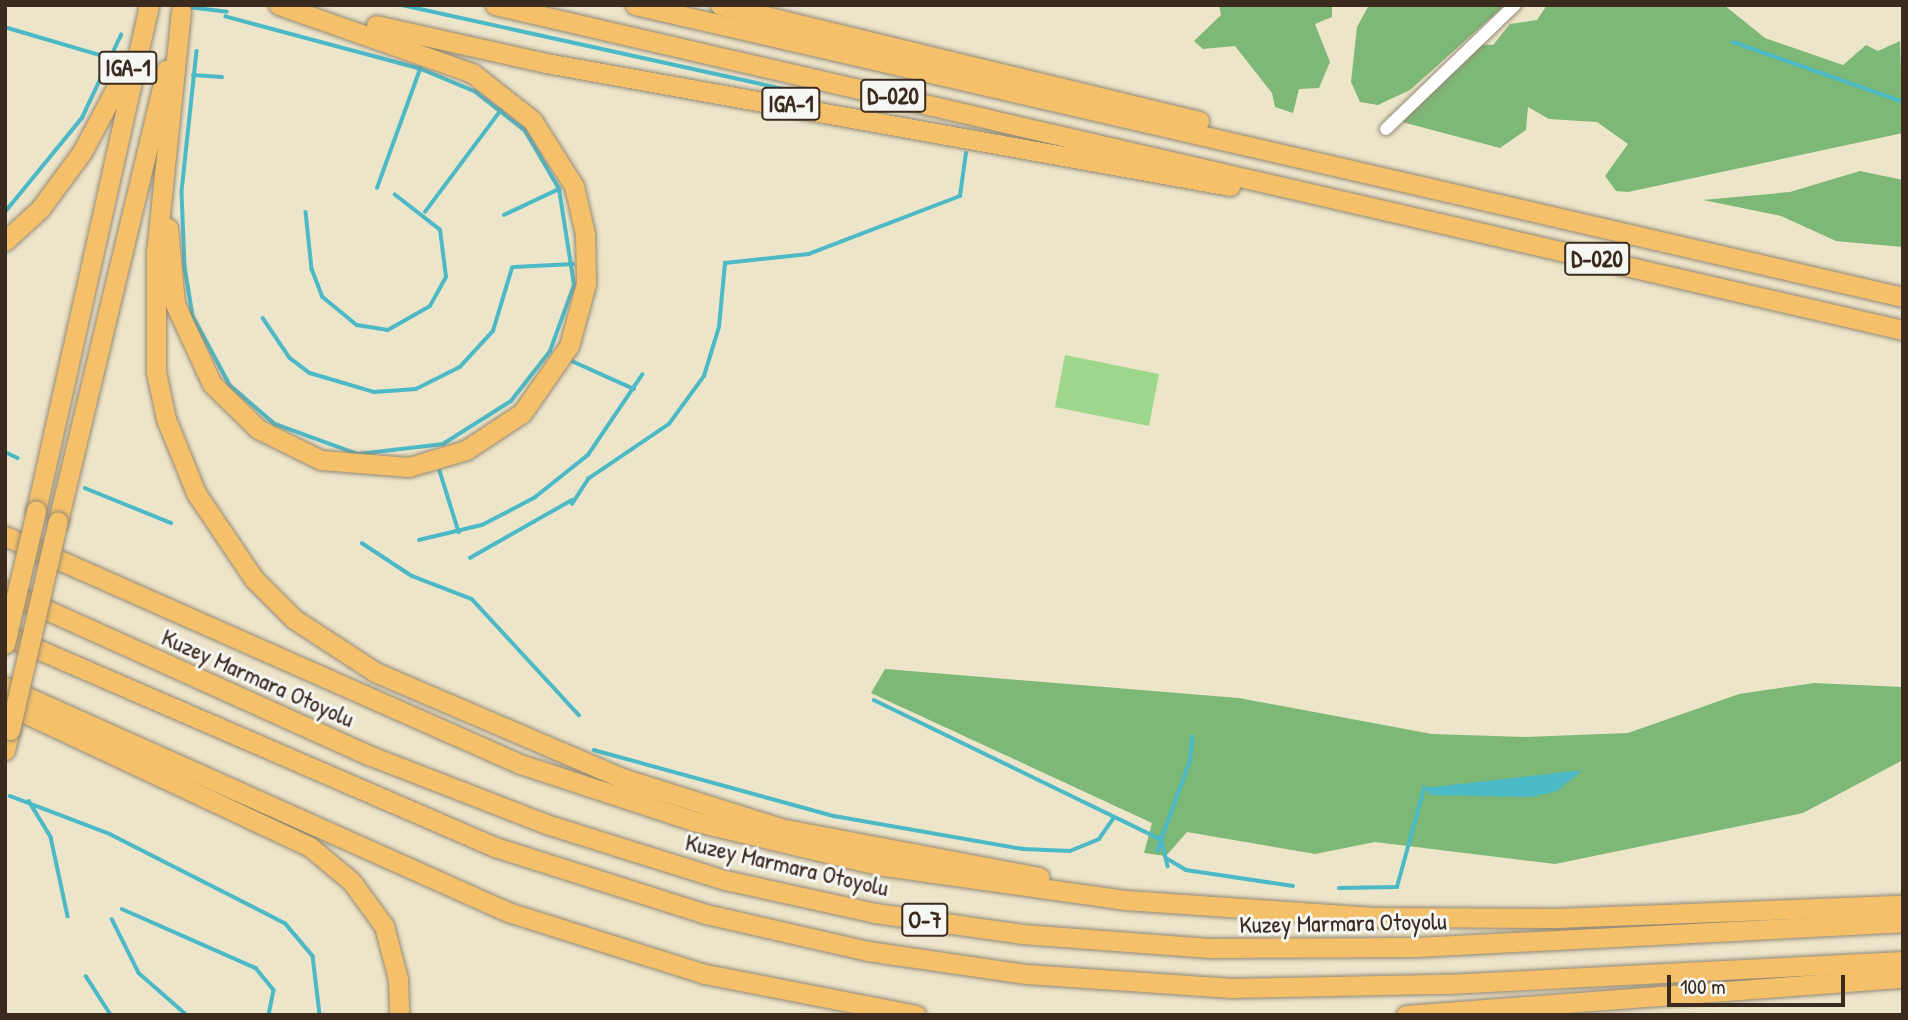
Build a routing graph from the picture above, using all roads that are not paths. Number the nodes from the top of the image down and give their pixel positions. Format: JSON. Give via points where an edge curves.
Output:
{"nodes":[{"id":1,"x":279,"y":5,"type":"edge"},
{"id":2,"x":294,"y":5,"type":"edge"},
{"id":3,"x":495,"y":5,"type":"edge"},
{"id":4,"x":635,"y":5,"type":"edge"},
{"id":5,"x":720,"y":5,"type":"edge"},
{"id":6,"x":1515,"y":5,"type":"edge"},
{"id":7,"x":149,"y":6,"type":"edge"},
{"id":8,"x":182,"y":8,"type":"edge"},
{"id":9,"x":171,"y":112,"type":"junction"},
{"id":10,"x":1386,"y":129,"type":"dead end"},
{"id":11,"x":1281,"y":154,"type":"junction"},
{"id":12,"x":57,"y":185,"type":"junction"},
{"id":13,"x":1291,"y":189,"type":"junction"},
{"id":14,"x":5,"y":231,"type":"edge"},
{"id":15,"x":5,"y":241,"type":"edge"},
{"id":16,"x":1903,"y":297,"type":"edge"},
{"id":17,"x":1903,"y":330,"type":"edge"},
{"id":18,"x":5,"y":536,"type":"edge"},
{"id":19,"x":5,"y":591,"type":"edge"},
{"id":20,"x":5,"y":635,"type":"edge"},
{"id":21,"x":5,"y":644,"type":"edge"},
{"id":22,"x":5,"y":687,"type":"edge"},
{"id":23,"x":5,"y":704,"type":"edge"},
{"id":24,"x":5,"y":750,"type":"edge"},
{"id":25,"x":1160,"y":903,"type":"junction"},
{"id":26,"x":1903,"y":905,"type":"edge"},
{"id":27,"x":1903,"y":922,"type":"edge"},
{"id":28,"x":1903,"y":961,"type":"edge"},
{"id":29,"x":1903,"y":978,"type":"edge"},
{"id":30,"x":399,"y":1015,"type":"edge"},
{"id":31,"x":916,"y":1015,"type":"edge"},
{"id":32,"x":1406,"y":1015,"type":"edge"}],
"edges":[{"from":1,"to":9,"type":"highway","via":[[472,73],[511,99],[555,150],[582,213],[586,284],[569,346],[522,413],[442,461],[381,468],[349,467],[288,448],[241,415],[196,359],[175,304],[168,228]]},
{"from":2,"to":13,"type":"highway","number":"IGA-1","via":[[546,63],[1005,141],[1178,178]]},
{"from":3,"to":13,"type":"highway","number":"D-020"},
{"from":4,"to":11,"type":"highway","number":"D-020"},
{"from":5,"to":11,"type":"highway","via":[[1174,115]]},
{"from":6,"to":10,"type":"street"},
{"from":7,"to":12,"type":"highway","number":"IGA-1","via":[[114,98]]},
{"from":7,"to":21,"type":"highway","bridge":true},
{"from":8,"to":9,"type":"highway"},
{"from":8,"to":24,"type":"highway","bridge":true},
{"from":9,"to":25,"type":"highway","via":[[152,320],[166,419],[223,538],[294,619],[387,678],[698,805],[882,851]]},
{"from":11,"to":16,"type":"highway","number":"D-020"},
{"from":12,"to":14,"type":"highway","number":"IGA-1"},
{"from":12,"to":15,"type":"highway"},
{"from":13,"to":17,"type":"highway","number":"D-020"},
{"from":18,"to":25,"type":"highway","via":[[392,712],[632,803],[877,865]]},
{"from":19,"to":27,"type":"highway","name":"Kuzey Marmara Otoyolu","number":"O-7","via":[[370,756],[546,824],[725,880],[875,912],[1022,934],[1209,948],[1416,947]]},
{"from":20,"to":28,"type":"highway","number":"O-7","via":[[341,786],[534,862],[706,914],[867,951],[1026,974],[1229,988],[1447,984]]},
{"from":22,"to":31,"type":"highway","via":[[378,857],[542,924],[717,977]]},
{"from":23,"to":30,"type":"highway","via":[[310,847],[351,880],[384,926],[398,979]]},
{"from":25,"to":26,"type":"highway","via":[[1505,919]]},
{"from":29,"to":32,"type":"highway"}]}
